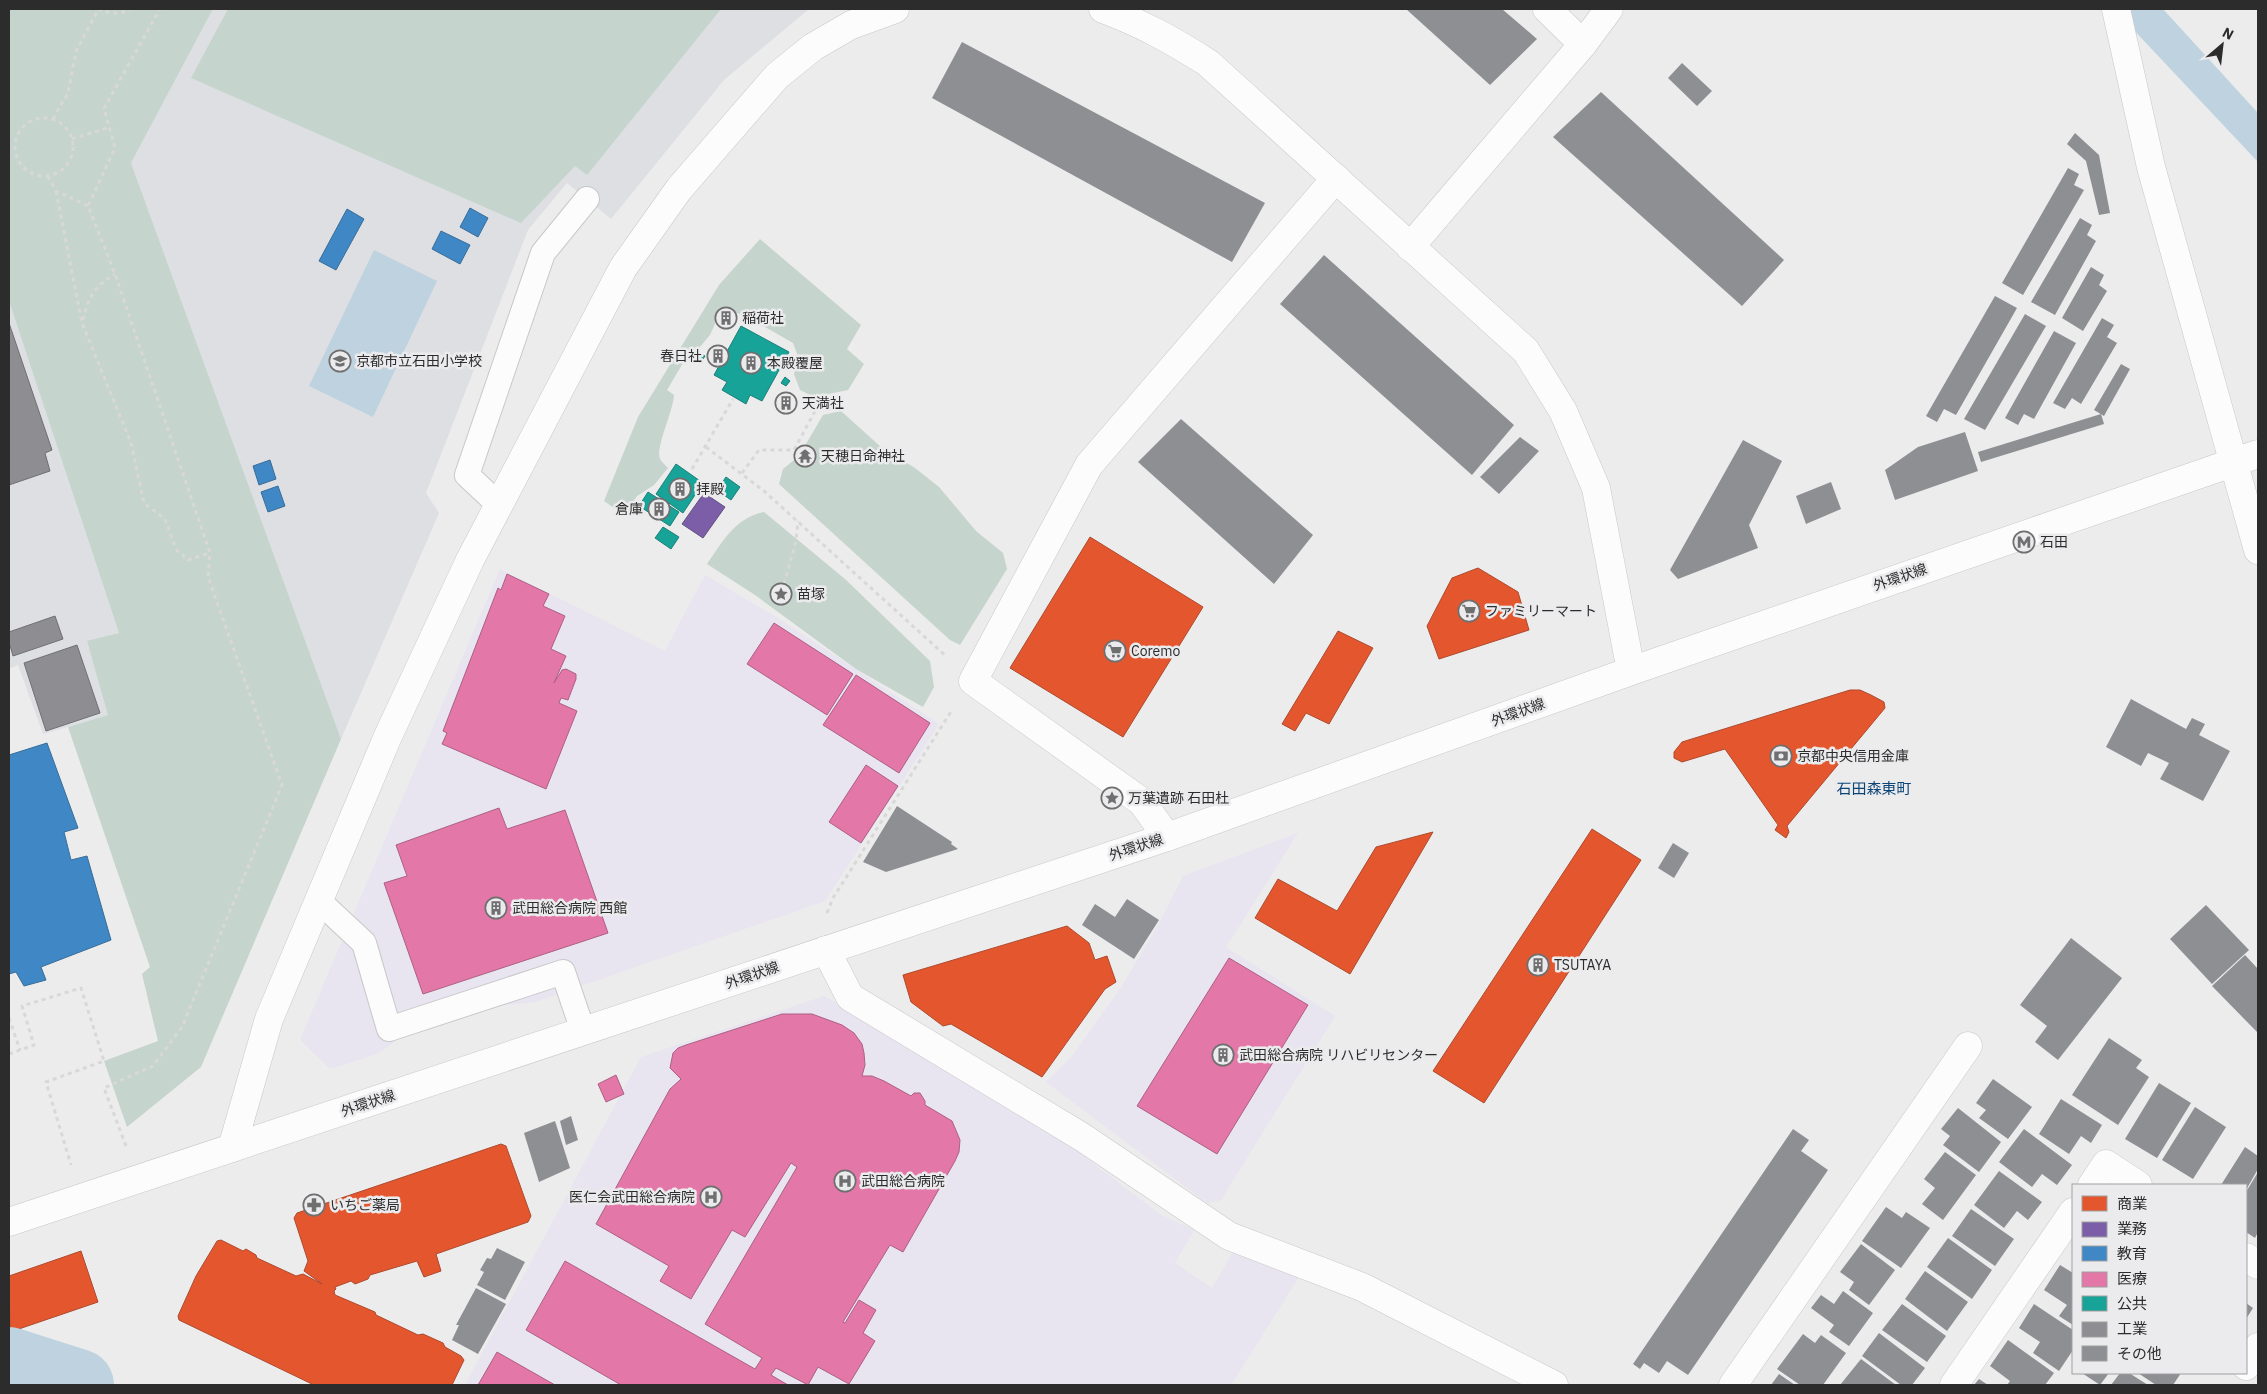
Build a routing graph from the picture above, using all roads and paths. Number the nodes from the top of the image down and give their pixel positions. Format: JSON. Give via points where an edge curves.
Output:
{"nodes":[{"id":1,"x":98,"y":9,"type":"edge"},
{"id":2,"x":131,"y":9,"type":"edge"},
{"id":3,"x":160,"y":9,"type":"edge"},
{"id":4,"x":895,"y":9,"type":"edge"},
{"id":5,"x":1103,"y":9,"type":"edge"},
{"id":6,"x":1547,"y":9,"type":"edge"},
{"id":7,"x":1609,"y":9,"type":"edge"},
{"id":8,"x":2116,"y":9,"type":"edge"},
{"id":9,"x":1583,"y":44,"type":"junction"},
{"id":10,"x":53,"y":119,"type":"junction"},
{"id":11,"x":110,"y":127,"type":"junction"},
{"id":12,"x":72,"y":140,"type":"junction"},
{"id":13,"x":48,"y":176,"type":"junction"},
{"id":14,"x":1336,"y":178,"type":"junction"},
{"id":15,"x":56,"y":191,"type":"junction"},
{"id":16,"x":587,"y":199,"type":"dead end"},
{"id":17,"x":88,"y":206,"type":"junction"},
{"id":18,"x":1410,"y":247,"type":"junction"},
{"id":19,"x":115,"y":274,"type":"junction"},
{"id":20,"x":82,"y":323,"type":"junction"},
{"id":21,"x":733,"y":399,"type":"dead end"},
{"id":22,"x":815,"y":411,"type":"dead end"},
{"id":23,"x":706,"y":447,"type":"junction"},
{"id":24,"x":2258,"y":454,"type":"edge"},
{"id":25,"x":2232,"y":462,"type":"junction"},
{"id":26,"x":692,"y":469,"type":"dead end"},
{"id":27,"x":742,"y":473,"type":"junction"},
{"id":28,"x":499,"y":505,"type":"junction"},
{"id":29,"x":798,"y":521,"type":"junction"},
{"id":30,"x":2258,"y":550,"type":"edge"},
{"id":31,"x":210,"y":553,"type":"junction"},
{"id":32,"x":784,"y":584,"type":"dead end"},
{"id":33,"x":948,"y":658,"type":"dead end"},
{"id":34,"x":1631,"y":671,"type":"junction"},
{"id":35,"x":973,"y":681,"type":"junction"},
{"id":36,"x":1167,"y":837,"type":"junction"},
{"id":37,"x":319,"y":901,"type":"junction"},
{"id":38,"x":826,"y":916,"type":"dead end"},
{"id":39,"x":826,"y":950,"type":"junction"},
{"id":40,"x":9,"y":1018,"type":"edge"},
{"id":41,"x":583,"y":1031,"type":"junction"},
{"id":42,"x":1968,"y":1046,"type":"dead end"},
{"id":43,"x":20,"y":1050,"type":"junction"},
{"id":44,"x":9,"y":1054,"type":"edge"},
{"id":45,"x":127,"y":1146,"type":"dead end"},
{"id":46,"x":232,"y":1148,"type":"junction"},
{"id":47,"x":71,"y":1165,"type":"dead end"},
{"id":48,"x":2093,"y":1184,"type":"edge"},
{"id":49,"x":2136,"y":1184,"type":"edge"},
{"id":50,"x":2072,"y":1213,"type":"edge"},
{"id":51,"x":9,"y":1222,"type":"edge"},
{"id":52,"x":2247,"y":1258,"type":"edge"},
{"id":53,"x":2258,"y":1265,"type":"edge"},
{"id":54,"x":2258,"y":1347,"type":"edge"},
{"id":55,"x":2247,"y":1364,"type":"edge"},
{"id":56,"x":2240,"y":1374,"type":"edge"},
{"id":57,"x":1554,"y":1385,"type":"edge"},
{"id":58,"x":1734,"y":1385,"type":"edge"},
{"id":59,"x":1954,"y":1385,"type":"edge"},
{"id":60,"x":2233,"y":1385,"type":"edge"}],
"edges":[{"from":1,"to":2,"type":"path","via":[[108,13]]},
{"from":1,"to":10,"type":"path","via":[[76,50],[68,93]]},
{"from":3,"to":11,"type":"path","via":[[104,108]]},
{"from":4,"to":28,"type":"street","via":[[851,25],[813,47],[776,76],[680,189],[623,268]]},
{"from":5,"to":14,"type":"street","via":[[1171,39],[1208,64]]},
{"from":6,"to":9,"type":"street"},
{"from":7,"to":9,"type":"street"},
{"from":8,"to":25,"type":"street","via":[[2151,167]]},
{"from":9,"to":18,"type":"street"},
{"from":10,"to":12,"type":"path","via":[[62,123]]},
{"from":10,"to":13,"type":"path","via":[[44,117],[25,124],[15,139],[14,149],[22,167],[30,173]]},
{"from":11,"to":12,"type":"path"},
{"from":11,"to":17,"type":"path","via":[[115,148]]},
{"from":12,"to":13,"type":"path","via":[[73,149],[66,167]]},
{"from":13,"to":15,"type":"path"},
{"from":14,"to":18,"type":"street"},
{"from":14,"to":35,"type":"street","via":[[1089,465]]},
{"from":15,"to":17,"type":"path"},
{"from":15,"to":20,"type":"path"},
{"from":16,"to":28,"type":"lane","via":[[543,253],[467,475]]},
{"from":17,"to":19,"type":"path"},
{"from":18,"to":34,"type":"street","via":[[1526,351],[1563,411],[1596,488]]},
{"from":19,"to":20,"type":"path","via":[[99,284],[88,302]]},
{"from":19,"to":31,"type":"path"},
{"from":20,"to":31,"type":"path","via":[[131,443],[144,503],[165,519],[176,548],[188,560]]},
{"from":21,"to":23,"type":"path"},
{"from":22,"to":27,"type":"path","via":[[794,450],[760,450]]},
{"from":23,"to":26,"type":"path"},
{"from":23,"to":27,"type":"path"},
{"from":24,"to":25,"type":"street","name":"外環状線"},
{"from":25,"to":30,"type":"street"},
{"from":25,"to":34,"type":"street","name":"外環状線"},
{"from":27,"to":29,"type":"path"},
{"from":28,"to":37,"type":"street","via":[[388,736]]},
{"from":29,"to":32,"type":"path"},
{"from":29,"to":33,"type":"path"},
{"from":31,"to":45,"type":"path","via":[[208,578],[282,785],[182,1027],[153,1066],[104,1088]]},
{"from":34,"to":36,"type":"street","name":"外環状線"},
{"from":35,"to":36,"type":"street","via":[[1142,802]]},
{"from":35,"to":38,"type":"path","via":[[832,898]]},
{"from":36,"to":39,"type":"street","name":"外環状線"},
{"from":37,"to":41,"type":"lane","via":[[364,943],[388,1029],[564,972]]},
{"from":37,"to":46,"type":"street","via":[[269,1019]]},
{"from":39,"to":41,"type":"street","name":"外環状線"},
{"from":39,"to":57,"type":"street","via":[[850,997],[1082,1137],[1229,1236],[1362,1288]]},
{"from":40,"to":43,"type":"path"},
{"from":41,"to":46,"type":"street","name":"外環状線"},
{"from":42,"to":58,"type":"street"},
{"from":43,"to":44,"type":"path"},
{"from":43,"to":47,"type":"path","via":[[34,1046],[22,1006],[81,988],[104,1061],[46,1082]]},
{"from":46,"to":51,"type":"street","name":"外環状線"},
{"from":48,"to":49,"type":"street","via":[[2106,1164]]},
{"from":50,"to":59,"type":"street"},
{"from":52,"to":53,"type":"street"},
{"from":54,"to":55,"type":"street"},
{"from":56,"to":60,"type":"street"}]}
